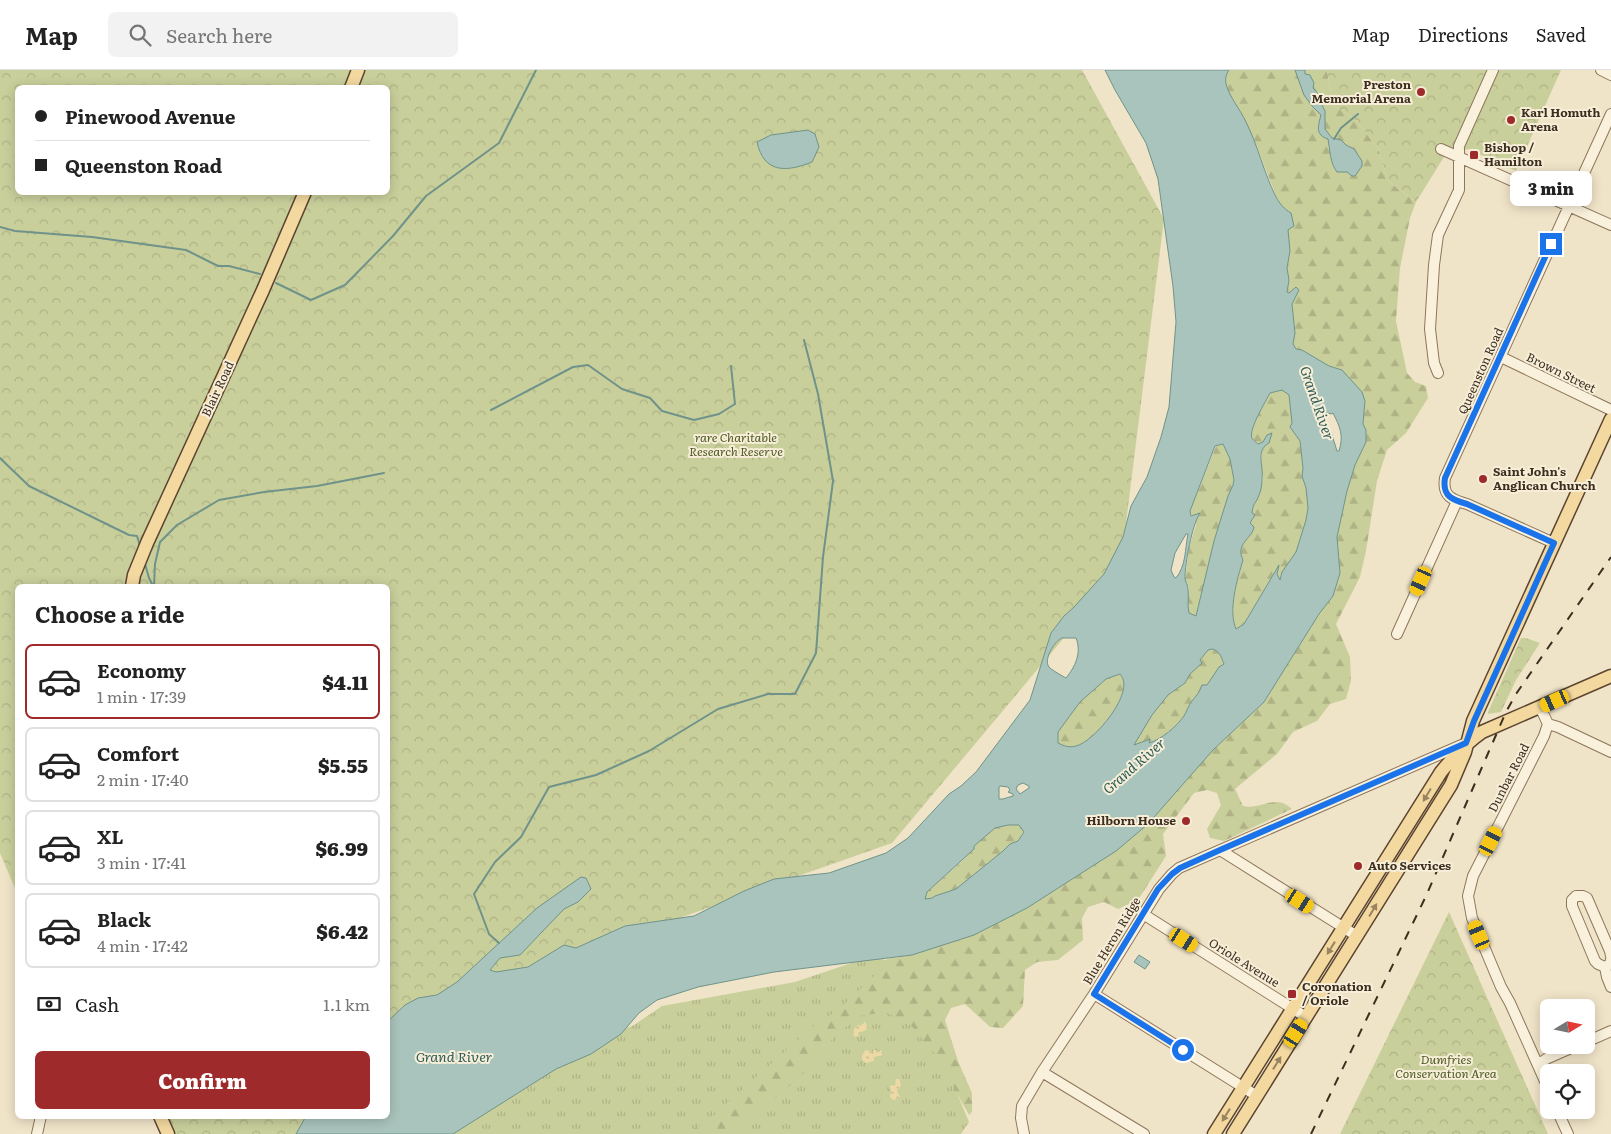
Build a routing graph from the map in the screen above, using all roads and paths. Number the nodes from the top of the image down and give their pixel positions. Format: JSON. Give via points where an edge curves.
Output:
{"nodes":[{"id":1,"x":358,"y":70,"type":"edge"},
{"id":2,"x":1493,"y":70,"type":"edge"},
{"id":3,"x":1601,"y":70,"type":"edge"},
{"id":4,"x":1611,"y":75,"type":"edge"},
{"id":5,"x":352,"y":85,"type":"edge"},
{"id":6,"x":1611,"y":114,"type":"edge"},
{"id":7,"x":1441,"y":149,"type":"dead end"},
{"id":8,"x":1460,"y":156,"type":"junction"},
{"id":9,"x":304,"y":195,"type":"edge"},
{"id":10,"x":1569,"y":206,"type":"junction"},
{"id":11,"x":1611,"y":225,"type":"edge"},
{"id":12,"x":1501,"y":357,"type":"junction"},
{"id":13,"x":1438,"y":373,"type":"dead end"},
{"id":14,"x":1611,"y":410,"type":"edge"},
{"id":15,"x":1611,"y":419,"type":"edge"},
{"id":16,"x":1457,"y":501,"type":"junction"},
{"id":17,"x":1554,"y":543,"type":"junction"},
{"id":18,"x":132,"y":584,"type":"edge"},
{"id":19,"x":1397,"y":634,"type":"dead end"},
{"id":20,"x":1611,"y":676,"type":"edge"},
{"id":21,"x":1540,"y":707,"type":"junction"},
{"id":22,"x":1548,"y":724,"type":"junction"},
{"id":23,"x":1466,"y":743,"type":"junction"},
{"id":24,"x":1611,"y":752,"type":"edge"},
{"id":25,"x":1425,"y":760,"type":"junction"},
{"id":26,"x":1441,"y":772,"type":"junction"},
{"id":27,"x":1403,"y":835,"type":"junction"},
{"id":28,"x":1414,"y":842,"type":"junction"},
{"id":29,"x":1220,"y":850,"type":"junction"},
{"id":30,"x":1143,"y":914,"type":"junction"},
{"id":31,"x":1343,"y":928,"type":"junction"},
{"id":32,"x":1357,"y":936,"type":"junction"},
{"id":33,"x":1609,"y":961,"type":"edge"},
{"id":34,"x":1611,"y":987,"type":"edge"},
{"id":35,"x":1094,"y":994,"type":"junction"},
{"id":36,"x":1293,"y":1008,"type":"junction"},
{"id":37,"x":1306,"y":1017,"type":"junction"},
{"id":38,"x":1611,"y":1031,"type":"edge"},
{"id":39,"x":1595,"y":1038,"type":"edge"},
{"id":40,"x":1556,"y":1054,"type":"edge"},
{"id":41,"x":1538,"y":1065,"type":"junction"},
{"id":42,"x":1540,"y":1070,"type":"edge"},
{"id":43,"x":1042,"y":1072,"type":"junction"},
{"id":44,"x":1243,"y":1087,"type":"junction"},
{"id":45,"x":1257,"y":1096,"type":"junction"},
{"id":46,"x":40,"y":1119,"type":"edge"},
{"id":47,"x":161,"y":1119,"type":"edge"},
{"id":48,"x":1561,"y":1119,"type":"edge"},
{"id":49,"x":37,"y":1134,"type":"edge"},
{"id":50,"x":168,"y":1134,"type":"edge"},
{"id":51,"x":1024,"y":1134,"type":"edge"},
{"id":52,"x":1144,"y":1134,"type":"edge"},
{"id":53,"x":1214,"y":1134,"type":"edge"},
{"id":54,"x":1233,"y":1134,"type":"edge"},
{"id":55,"x":1568,"y":1134,"type":"edge"}],
"edges":[{"from":1,"to":5,"type":"main road"},
{"from":2,"to":8,"type":"street","via":[[1459,146]]},
{"from":3,"to":4,"type":"street"},
{"from":6,"to":10,"type":"street","name":"Queenston Road"},
{"from":7,"to":8,"type":"street"},
{"from":8,"to":10,"type":"street"},
{"from":8,"to":13,"type":"street","via":[[1459,190],[1438,235],[1434,264],[1430,328]]},
{"from":9,"to":18,"type":"main road","name":"Blair Road","via":[[147,543]]},
{"from":10,"to":11,"type":"street"},
{"from":10,"to":12,"type":"street","name":"Queenston Road"},
{"from":12,"to":14,"type":"street","name":"Brown Street"},
{"from":12,"to":16,"type":"street","name":"Queenston Road","via":[[1445,478],[1446,493]]},
{"from":15,"to":17,"type":"main road"},
{"from":16,"to":17,"type":"street"},
{"from":16,"to":19,"type":"street"},
{"from":17,"to":23,"type":"main road"},
{"from":20,"to":21,"type":"main road"},
{"from":21,"to":22,"type":"street"},
{"from":21,"to":23,"type":"main road","via":[[1482,732]]},
{"from":22,"to":24,"type":"street"},
{"from":22,"to":41,"type":"street","name":"Dunbar Road","via":[[1473,876],[1468,896],[1472,918]]},
{"from":23,"to":25,"type":"street","name":"Blue Heron Ridge"},
{"from":23,"to":26,"type":"main road"},
{"from":23,"to":28,"type":"main road","via":[[1451,785]]},
{"from":25,"to":26,"type":"street"},
{"from":25,"to":29,"type":"street","name":"Blue Heron Ridge"},
{"from":26,"to":27,"type":"main road","one_way":true},
{"from":27,"to":28,"type":"main road"},
{"from":27,"to":31,"type":"main road"},
{"from":32,"to":28,"type":"main road","one_way":true},
{"from":29,"to":30,"type":"street","name":"Blue Heron Ridge","via":[[1172,874],[1158,889]]},
{"from":29,"to":31,"type":"street"},
{"from":30,"to":35,"type":"street","name":"Blue Heron Ridge"},
{"from":30,"to":36,"type":"street","name":"Oriole Avenue"},
{"from":31,"to":32,"type":"street"},
{"from":31,"to":36,"type":"main road","one_way":true},
{"from":32,"to":37,"type":"main road"},
{"from":33,"to":33,"type":"street","via":[[1610,951],[1587,898],[1576,896],[1572,906],[1595,961],[1598,964]]},
{"from":33,"to":34,"type":"street","via":[[1607,977]]},
{"from":35,"to":43,"type":"street","name":"Blue Heron Ridge"},
{"from":35,"to":44,"type":"street"},
{"from":36,"to":37,"type":"street","name":"Oriole Avenue"},
{"from":36,"to":44,"type":"main road"},
{"from":45,"to":37,"type":"main road","one_way":true},
{"from":38,"to":39,"type":"street"},
{"from":40,"to":41,"type":"street"},
{"from":41,"to":42,"type":"street","name":"Dunbar Road"},
{"from":43,"to":51,"type":"street","name":"Blue Heron Ridge","via":[[1022,1106]]},
{"from":43,"to":52,"type":"street"},
{"from":44,"to":45,"type":"street"},
{"from":44,"to":53,"type":"main road","one_way":true},
{"from":45,"to":54,"type":"main road"},
{"from":46,"to":49,"type":"street"},
{"from":47,"to":50,"type":"main road"},
{"from":48,"to":55,"type":"street"}]}
